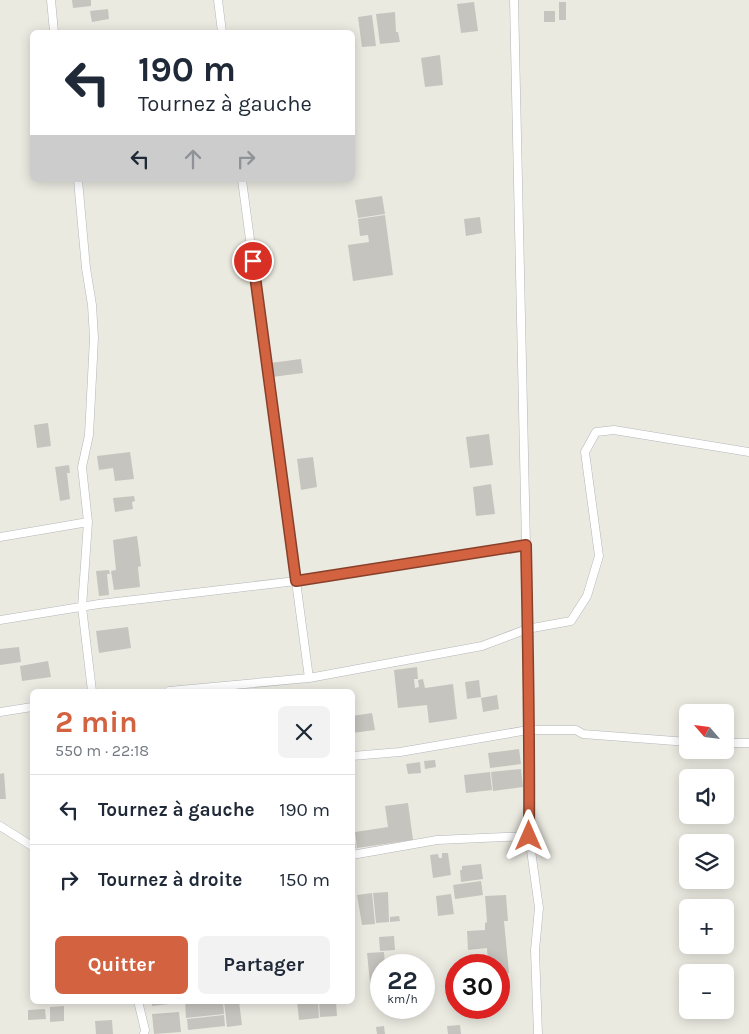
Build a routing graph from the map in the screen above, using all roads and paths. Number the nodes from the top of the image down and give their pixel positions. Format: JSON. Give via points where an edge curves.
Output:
{"nodes":[{"id":1,"x":51,"y":0,"type":"edge"},
{"id":2,"x":218,"y":0,"type":"edge"},
{"id":3,"x":514,"y":0,"type":"edge"},
{"id":4,"x":54,"y":30,"type":"edge"},
{"id":5,"x":222,"y":30,"type":"edge"},
{"id":6,"x":78,"y":182,"type":"edge"},
{"id":7,"x":242,"y":182,"type":"edge"},
{"id":8,"x":749,"y":452,"type":"edge"},
{"id":9,"x":88,"y":522,"type":"junction"},
{"id":10,"x":0,"y":537,"type":"edge"},
{"id":11,"x":526,"y":545,"type":"junction"},
{"id":12,"x":296,"y":581,"type":"junction"},
{"id":13,"x":82,"y":607,"type":"junction"},
{"id":14,"x":0,"y":620,"type":"edge"},
{"id":15,"x":527,"y":629,"type":"junction"},
{"id":16,"x":309,"y":678,"type":"junction"},
{"id":17,"x":92,"y":689,"type":"edge"},
{"id":18,"x":191,"y":689,"type":"edge"},
{"id":19,"x":30,"y":707,"type":"edge"},
{"id":20,"x":0,"y":712,"type":"edge"},
{"id":21,"x":528,"y":730,"type":"junction"},
{"id":22,"x":679,"y":741,"type":"edge"},
{"id":23,"x":734,"y":743,"type":"edge"},
{"id":24,"x":749,"y":743,"type":"edge"},
{"id":25,"x":355,"y":756,"type":"edge"},
{"id":26,"x":0,"y":826,"type":"edge"},
{"id":27,"x":529,"y":836,"type":"junction"},
{"id":28,"x":30,"y":845,"type":"edge"},
{"id":29,"x":355,"y":854,"type":"edge"},
{"id":30,"x":139,"y":1004,"type":"edge"},
{"id":31,"x":144,"y":1034,"type":"edge"},
{"id":32,"x":538,"y":1034,"type":"edge"}],
"edges":[{"from":1,"to":4,"type":"street"},
{"from":2,"to":5,"type":"street"},
{"from":3,"to":11,"type":"street"},
{"from":6,"to":9,"type":"street","via":[[94,338],[89,435],[82,467]]},
{"from":7,"to":12,"type":"street"},
{"from":8,"to":15,"type":"street","via":[[614,430],[596,432],[585,452],[599,556],[587,596],[571,621]]},
{"from":9,"to":10,"type":"street"},
{"from":9,"to":13,"type":"street"},
{"from":11,"to":12,"type":"street"},
{"from":11,"to":15,"type":"street"},
{"from":12,"to":13,"type":"street"},
{"from":12,"to":16,"type":"street"},
{"from":13,"to":14,"type":"street"},
{"from":13,"to":17,"type":"street"},
{"from":15,"to":16,"type":"street","via":[[482,646]]},
{"from":15,"to":21,"type":"street"},
{"from":16,"to":18,"type":"street"},
{"from":19,"to":20,"type":"street"},
{"from":21,"to":22,"type":"street","via":[[576,730],[583,734]]},
{"from":21,"to":25,"type":"street","via":[[400,752]]},
{"from":21,"to":27,"type":"street"},
{"from":23,"to":24,"type":"street"},
{"from":26,"to":28,"type":"street"},
{"from":27,"to":29,"type":"street","via":[[438,840]]},
{"from":27,"to":32,"type":"street","via":[[540,908],[535,950]]},
{"from":30,"to":31,"type":"street"}]}
